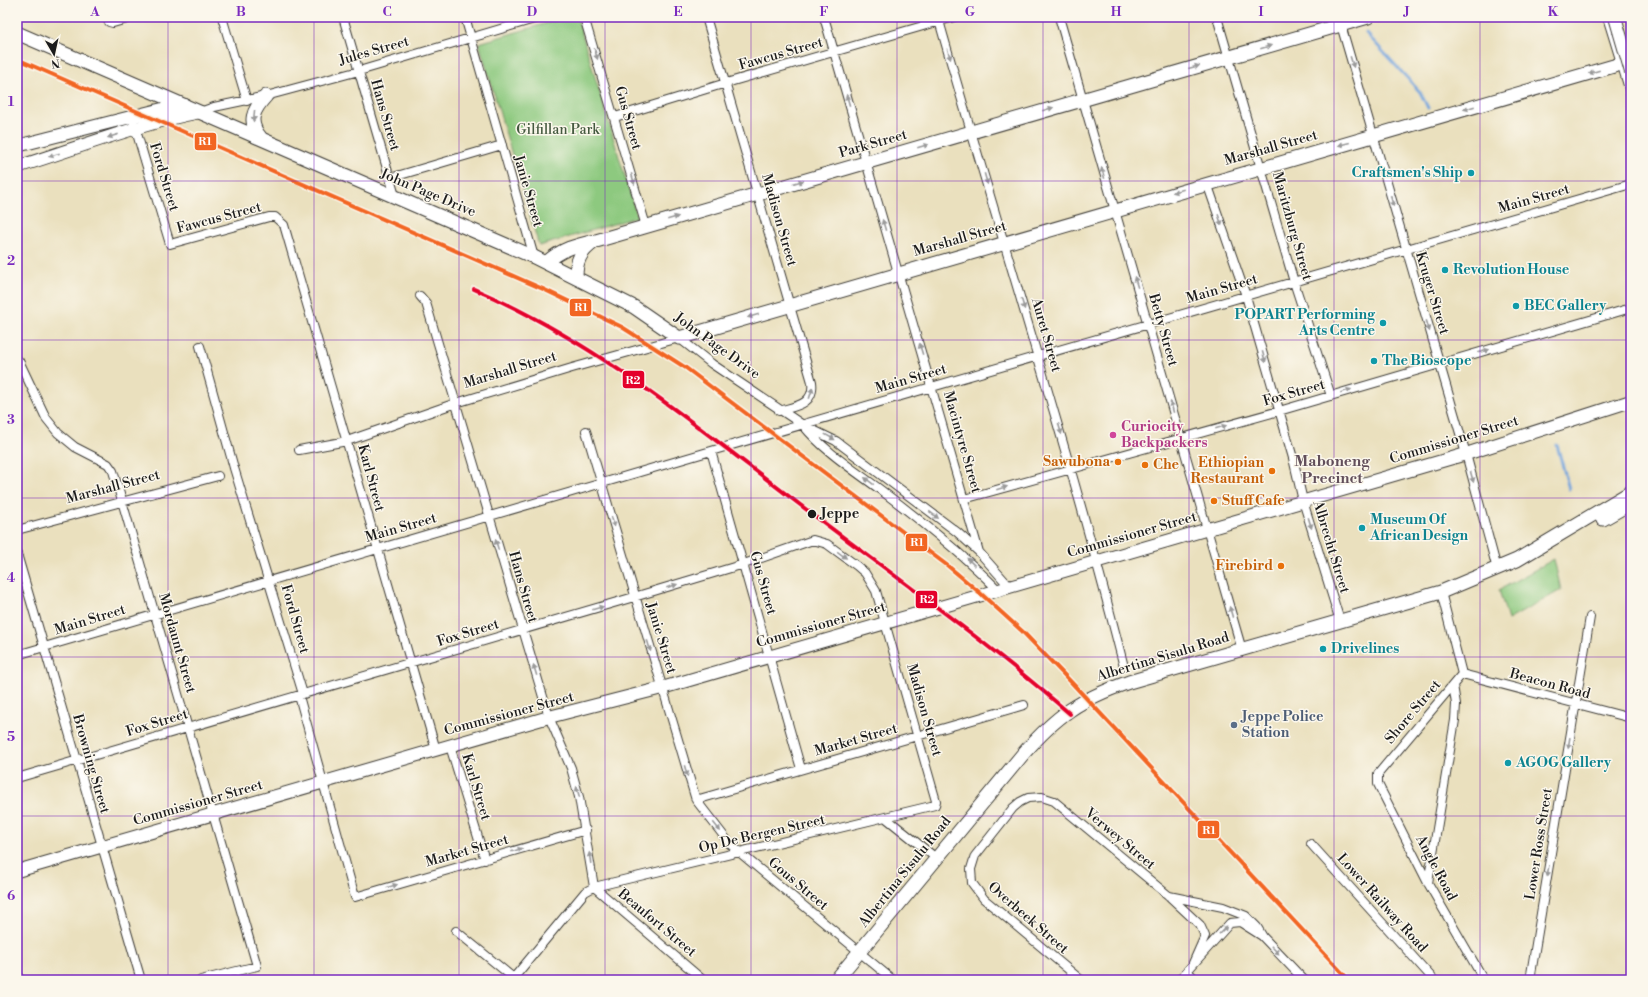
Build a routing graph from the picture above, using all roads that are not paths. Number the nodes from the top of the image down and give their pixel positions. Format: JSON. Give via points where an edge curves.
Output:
{"nodes":[{"id":1,"x":105,"y":17,"type":"edge"},
{"id":2,"x":134,"y":17,"type":"edge"},
{"id":3,"x":222,"y":17,"type":"edge"},
{"id":4,"x":343,"y":17,"type":"edge"},
{"id":5,"x":465,"y":17,"type":"edge"},
{"id":6,"x":541,"y":17,"type":"edge"},
{"id":7,"x":584,"y":17,"type":"edge"},
{"id":8,"x":706,"y":17,"type":"edge"},
{"id":9,"x":824,"y":17,"type":"edge"},
{"id":10,"x":954,"y":17,"type":"edge"},
{"id":11,"x":1059,"y":17,"type":"edge"},
{"id":12,"x":1217,"y":17,"type":"edge"},
{"id":13,"x":1368,"y":17,"type":"edge"},
{"id":14,"x":1607,"y":17,"type":"edge"},
{"id":15,"x":1615,"y":17,"type":"edge"},
{"id":16,"x":939,"y":19,"type":"edge"},
{"id":17,"x":1349,"y":22,"type":"edge"},
{"id":18,"x":17,"y":33,"type":"edge"},
{"id":19,"x":472,"y":38,"type":"junction"},
{"id":20,"x":834,"y":52,"type":"junction"},
{"id":21,"x":1229,"y":58,"type":"junction"},
{"id":22,"x":1628,"y":65,"type":"edge"},
{"id":23,"x":359,"y":71,"type":"junction"},
{"id":24,"x":726,"y":83,"type":"junction"},
{"id":25,"x":1631,"y":95,"type":"edge"},
{"id":26,"x":266,"y":96,"type":"junction"},
{"id":27,"x":1081,"y":100,"type":"junction"},
{"id":28,"x":247,"y":101,"type":"junction"},
{"id":29,"x":185,"y":105,"type":"junction"},
{"id":30,"x":214,"y":107,"type":"junction"},
{"id":31,"x":200,"y":112,"type":"junction"},
{"id":32,"x":132,"y":117,"type":"junction"},
{"id":33,"x":615,"y":118,"type":"junction"},
{"id":34,"x":136,"y":128,"type":"junction"},
{"id":35,"x":972,"y":131,"type":"junction"},
{"id":36,"x":1374,"y":136,"type":"junction"},
{"id":37,"x":261,"y":138,"type":"junction"},
{"id":38,"x":502,"y":145,"type":"junction"},
{"id":39,"x":18,"y":146,"type":"edge"},
{"id":40,"x":866,"y":162,"type":"junction"},
{"id":41,"x":20,"y":166,"type":"edge"},
{"id":42,"x":1261,"y":167,"type":"junction"},
{"id":43,"x":390,"y":178,"type":"junction"},
{"id":44,"x":1207,"y":183,"type":"junction"},
{"id":45,"x":1631,"y":184,"type":"edge"},
{"id":46,"x":757,"y":194,"type":"junction"},
{"id":47,"x":395,"y":196,"type":"junction"},
{"id":48,"x":1114,"y":210,"type":"junction"},
{"id":49,"x":275,"y":217,"type":"joint"},
{"id":50,"x":646,"y":226,"type":"junction"},
{"id":51,"x":596,"y":241,"type":"junction"},
{"id":52,"x":1005,"y":243,"type":"junction"},
{"id":53,"x":170,"y":244,"type":"joint"},
{"id":54,"x":1405,"y":250,"type":"junction"},
{"id":55,"x":534,"y":257,"type":"junction"},
{"id":56,"x":546,"y":263,"type":"junction"},
{"id":57,"x":899,"y":274,"type":"junction"},
{"id":58,"x":576,"y":277,"type":"junction"},
{"id":59,"x":1294,"y":282,"type":"junction"},
{"id":60,"x":420,"y":296,"type":"dead end"},
{"id":61,"x":1246,"y":296,"type":"junction"},
{"id":62,"x":790,"y":305,"type":"junction"},
{"id":63,"x":1631,"y":308,"type":"edge"},
{"id":64,"x":1149,"y":324,"type":"junction"},
{"id":65,"x":679,"y":338,"type":"junction"},
{"id":66,"x":200,"y":346,"type":"dead end"},
{"id":67,"x":1039,"y":356,"type":"junction"},
{"id":68,"x":20,"y":361,"type":"dead end"},
{"id":69,"x":1439,"y":364,"type":"junction"},
{"id":70,"x":932,"y":387,"type":"junction"},
{"id":71,"x":1331,"y":396,"type":"junction"},
{"id":72,"x":1631,"y":401,"type":"edge"},
{"id":73,"x":456,"y":403,"type":"junction"},
{"id":74,"x":1631,"y":409,"type":"edge"},
{"id":75,"x":779,"y":411,"type":"junction"},
{"id":76,"x":1279,"y":411,"type":"junction"},
{"id":77,"x":1596,"y":412,"type":"junction"},
{"id":78,"x":803,"y":425,"type":"junction"},
{"id":79,"x":586,"y":431,"type":"dead end"},
{"id":80,"x":1181,"y":439,"type":"junction"},
{"id":81,"x":347,"y":441,"type":"junction"},
{"id":82,"x":299,"y":450,"type":"dead end"},
{"id":83,"x":714,"y":450,"type":"junction"},
{"id":84,"x":1466,"y":454,"type":"junction"},
{"id":85,"x":1071,"y":469,"type":"junction"},
{"id":86,"x":218,"y":476,"type":"dead end"},
{"id":87,"x":602,"y":484,"type":"junction"},
{"id":88,"x":1631,"y":492,"type":"edge"},
{"id":89,"x":964,"y":499,"type":"junction"},
{"id":90,"x":122,"y":501,"type":"junction"},
{"id":91,"x":1303,"y":501,"type":"junction"},
{"id":92,"x":1631,"y":503,"type":"edge"},
{"id":93,"x":489,"y":517,"type":"junction"},
{"id":94,"x":1207,"y":529,"type":"junction"},
{"id":95,"x":17,"y":530,"type":"edge"},
{"id":96,"x":377,"y":549,"type":"junction"},
{"id":97,"x":979,"y":552,"type":"junction"},
{"id":98,"x":17,"y":554,"type":"edge"},
{"id":99,"x":1097,"y":560,"type":"junction"},
{"id":100,"x":1517,"y":560,"type":"junction"},
{"id":101,"x":744,"y":564,"type":"junction"},
{"id":102,"x":1497,"y":569,"type":"junction"},
{"id":103,"x":270,"y":580,"type":"junction"},
{"id":104,"x":1000,"y":589,"type":"junction"},
{"id":105,"x":1441,"y":592,"type":"junction"},
{"id":106,"x":634,"y":597,"type":"junction"},
{"id":107,"x":155,"y":614,"type":"junction"},
{"id":108,"x":1590,"y":617,"type":"dead end"},
{"id":109,"x":1340,"y":621,"type":"junction"},
{"id":110,"x":886,"y":622,"type":"junction"},
{"id":111,"x":522,"y":630,"type":"junction"},
{"id":112,"x":44,"y":647,"type":"junction"},
{"id":113,"x":1242,"y":650,"type":"junction"},
{"id":114,"x":17,"y":655,"type":"edge"},
{"id":115,"x":770,"y":655,"type":"junction"},
{"id":116,"x":1123,"y":662,"type":"dead end"},
{"id":117,"x":410,"y":664,"type":"junction"},
{"id":118,"x":1462,"y":674,"type":"junction"},
{"id":119,"x":1453,"y":685,"type":"junction"},
{"id":120,"x":662,"y":688,"type":"junction"},
{"id":121,"x":299,"y":696,"type":"junction"},
{"id":122,"x":1575,"y":704,"type":"junction"},
{"id":123,"x":1024,"y":705,"type":"dead end"},
{"id":124,"x":549,"y":717,"type":"junction"},
{"id":125,"x":1631,"y":718,"type":"edge"},
{"id":126,"x":188,"y":727,"type":"junction"},
{"id":127,"x":918,"y":735,"type":"junction"},
{"id":128,"x":450,"y":746,"type":"junction"},
{"id":129,"x":436,"y":750,"type":"junction"},
{"id":130,"x":76,"y":761,"type":"junction"},
{"id":131,"x":1384,"y":767,"type":"joint"},
{"id":132,"x":801,"y":769,"type":"junction"},
{"id":133,"x":17,"y":778,"type":"edge"},
{"id":134,"x":323,"y":782,"type":"junction"},
{"id":135,"x":696,"y":800,"type":"junction"},
{"id":136,"x":1054,"y":801,"type":"joint"},
{"id":137,"x":935,"y":805,"type":"joint"},
{"id":138,"x":214,"y":815,"type":"junction"},
{"id":139,"x":886,"y":818,"type":"junction"},
{"id":140,"x":586,"y":830,"type":"junction"},
{"id":141,"x":1311,"y":844,"type":"dead end"},
{"id":142,"x":101,"y":847,"type":"junction"},
{"id":143,"x":739,"y":852,"type":"junction"},
{"id":144,"x":936,"y":858,"type":"junction"},
{"id":145,"x":485,"y":860,"type":"junction"},
{"id":146,"x":17,"y":872,"type":"edge"},
{"id":147,"x":1428,"y":883,"type":"junction"},
{"id":148,"x":594,"y":886,"type":"junction"},
{"id":149,"x":1169,"y":896,"type":"junction"},
{"id":150,"x":355,"y":897,"type":"joint"},
{"id":151,"x":456,"y":931,"type":"dead end"},
{"id":152,"x":1263,"y":937,"type":"junction"},
{"id":153,"x":859,"y":952,"type":"junction"},
{"id":154,"x":1193,"y":963,"type":"junction"},
{"id":155,"x":1186,"y":971,"type":"junction"},
{"id":156,"x":17,"y":972,"type":"edge"},
{"id":157,"x":514,"y":979,"type":"edge"},
{"id":158,"x":19,"y":980,"type":"edge"},
{"id":159,"x":141,"y":980,"type":"edge"},
{"id":160,"x":200,"y":980,"type":"edge"},
{"id":161,"x":703,"y":980,"type":"edge"},
{"id":162,"x":836,"y":980,"type":"edge"},
{"id":163,"x":893,"y":980,"type":"edge"},
{"id":164,"x":1081,"y":980,"type":"edge"},
{"id":165,"x":1179,"y":980,"type":"edge"},
{"id":166,"x":1196,"y":980,"type":"edge"},
{"id":167,"x":1304,"y":980,"type":"edge"},
{"id":168,"x":1434,"y":980,"type":"edge"},
{"id":169,"x":1484,"y":980,"type":"edge"},
{"id":170,"x":1530,"y":980,"type":"edge"}],
"edges":[{"from":1,"to":2,"type":"street","via":[[108,22],[113,23]]},
{"from":3,"to":28,"type":"street"},
{"from":4,"to":23,"type":"street","name":"Hans Street"},
{"from":5,"to":19,"type":"street","name":"Janie Street"},
{"from":6,"to":19,"type":"street","name":"Jules Street"},
{"from":7,"to":33,"type":"street","name":"Gus Street","one_way":true},
{"from":8,"to":24,"type":"street","name":"Madison Street"},
{"from":9,"to":20,"type":"street","name":"Macintyre Street"},
{"from":10,"to":16,"type":"street","name":"Fawcus Street"},
{"from":11,"to":27,"type":"street","name":"Betty Street"},
{"from":12,"to":21,"type":"street","name":"Maritzburg Street"},
{"from":13,"to":17,"type":"main road","name":"Park Street"},
{"from":14,"to":22,"type":"street"},
{"from":15,"to":22,"type":"main road","bridge":true},
{"from":16,"to":20,"type":"street","name":"Fawcus Street"},
{"from":16,"to":35,"type":"street","name":"Auret Street","one_way":true},
{"from":21,"to":17,"type":"main road","name":"Park Street","one_way":true},
{"from":17,"to":36,"type":"street","name":"Kruger Street","one_way":true},
{"from":18,"to":29,"type":"main road","name":"John Page Drive"},
{"from":19,"to":23,"type":"street","name":"Jules Street"},
{"from":19,"to":38,"type":"street","name":"Janie Street"},
{"from":20,"to":24,"type":"street","name":"Fawcus Street"},
{"from":40,"to":20,"type":"street","name":"Macintyre Street","one_way":true},
{"from":27,"to":21,"type":"main road","name":"Park Street","one_way":true},
{"from":21,"to":42,"type":"street","name":"Maritzburg Street"},
{"from":22,"to":25,"type":"street"},
{"from":22,"to":36,"type":"main road","name":"Marshall Street","one_way":true},
{"from":23,"to":26,"type":"street","name":"Jules Street"},
{"from":23,"to":43,"type":"street","name":"Hans Street"},
{"from":24,"to":33,"type":"street","name":"Fawcus Street"},
{"from":24,"to":46,"type":"street","name":"Madison Street"},
{"from":26,"to":28,"type":"street","name":"Jules Street"},
{"from":26,"to":37,"type":"main road","one_way":true,"via":[[255,108],[253,116],[256,132]]},
{"from":35,"to":27,"type":"main road","name":"Park Street","one_way":true},
{"from":48,"to":27,"type":"street","name":"Betty Street","one_way":true},
{"from":28,"to":30,"type":"street","name":"Jules Street"},
{"from":29,"to":30,"type":"street","name":"Jules Street"},
{"from":29,"to":31,"type":"main road","name":"John Page Drive"},
{"from":29,"to":32,"type":"main road","name":"Jules Street"},
{"from":30,"to":31,"type":"street","name":"Jules Street"},
{"from":31,"to":34,"type":"main road","name":"Jules Street"},
{"from":31,"to":37,"type":"main road","name":"John Page Drive"},
{"from":32,"to":34,"type":"street","name":"Ford Street"},
{"from":32,"to":39,"type":"main road","name":"Jules Street"},
{"from":33,"to":50,"type":"street","name":"Gus Street","one_way":true},
{"from":34,"to":41,"type":"main road","name":"Jules Street","one_way":true},
{"from":34,"to":53,"type":"street","name":"Ford Street"},
{"from":40,"to":35,"type":"main road","name":"Park Street","one_way":true},
{"from":35,"to":52,"type":"street","name":"Auret Street","one_way":true},
{"from":36,"to":42,"type":"main road","name":"Marshall Street","one_way":true},
{"from":36,"to":54,"type":"street","name":"Kruger Street","one_way":true},
{"from":37,"to":47,"type":"main road","name":"John Page Drive"},
{"from":38,"to":43,"type":"street"},
{"from":38,"to":55,"type":"street","name":"Janie Street"},
{"from":39,"to":41,"type":"main road"},
{"from":46,"to":40,"type":"main road","name":"Park Street","one_way":true},
{"from":57,"to":40,"type":"street","name":"Macintyre Street","one_way":true},
{"from":42,"to":44,"type":"main road","name":"Marshall Street"},
{"from":42,"to":59,"type":"street","name":"Maritzburg Street"},
{"from":43,"to":47,"type":"street","name":"Hans Street"},
{"from":44,"to":48,"type":"main road","name":"Marshall Street","one_way":true},
{"from":44,"to":61,"type":"street","name":"Albrecht Street","one_way":true},
{"from":45,"to":54,"type":"street","name":"Main Street"},
{"from":50,"to":46,"type":"main road","name":"Park Street","one_way":true},
{"from":46,"to":62,"type":"street","name":"Madison Street"},
{"from":47,"to":55,"type":"main road","name":"John Page Drive"},
{"from":48,"to":52,"type":"main road","name":"Marshall Street"},
{"from":64,"to":48,"type":"street","name":"Betty Street","one_way":true},
{"from":49,"to":53,"type":"street","name":"Fawcus Street","via":[[257,219]]},
{"from":49,"to":81,"type":"street","name":"Karl Street","via":[[284,225]]},
{"from":50,"to":51,"type":"main road","name":"Park Street"},
{"from":51,"to":56,"type":"main road","name":"Park Street","via":[[567,248]]},
{"from":51,"to":58,"type":"main road","name":"Park Street","via":[[584,249],[579,257]]},
{"from":52,"to":57,"type":"main road","name":"Marshall Street"},
{"from":52,"to":67,"type":"street","name":"Auret Street","one_way":true},
{"from":54,"to":59,"type":"street","name":"Main Street"},
{"from":54,"to":69,"type":"street","name":"Kruger Street","one_way":true},
{"from":55,"to":56,"type":"main road","name":"John Page Drive"},
{"from":56,"to":58,"type":"main road","name":"John Page Drive"},
{"from":57,"to":62,"type":"main road","name":"Marshall Street"},
{"from":70,"to":57,"type":"street","name":"Macintyre Street","one_way":true},
{"from":58,"to":65,"type":"main road","name":"John Page Drive","via":[[634,307]]},
{"from":59,"to":61,"type":"street","name":"Main Street"},
{"from":59,"to":71,"type":"street","name":"Maritzburg Street"},
{"from":60,"to":73,"type":"street","name":"Hans Street","via":[[426,303]]},
{"from":61,"to":64,"type":"street","name":"Main Street"},
{"from":61,"to":76,"type":"street","name":"Albrecht Street","one_way":true},
{"from":62,"to":65,"type":"main road","name":"Marshall Street","one_way":true},
{"from":75,"to":62,"type":"street","name":"Madison Street","one_way":true,"via":[[804,404],[810,398],[813,388]]},
{"from":69,"to":63,"type":"street","name":"Fox Street","one_way":true},
{"from":64,"to":67,"type":"street","name":"Main Street"},
{"from":80,"to":64,"type":"street","name":"Betty Street","one_way":true},
{"from":65,"to":73,"type":"street","name":"Marshall Street"},
{"from":65,"to":75,"type":"street","name":"John Page Drive"},
{"from":66,"to":103,"type":"street","name":"Ford Street","via":[[234,468]]},
{"from":67,"to":70,"type":"street","name":"Main Street"},
{"from":67,"to":85,"type":"street","name":"Auret Street","one_way":true},
{"from":68,"to":90,"type":"street","name":"Mordaunt Street","via":[[46,418],[58,433],[75,447],[108,464],[113,471]]},
{"from":71,"to":69,"type":"street","name":"Fox Street","one_way":true},
{"from":69,"to":84,"type":"street","name":"Kruger Street"},
{"from":70,"to":78,"type":"street","name":"Main Street"},
{"from":70,"to":89,"type":"street","name":"Macintyre Street"},
{"from":71,"to":76,"type":"street","name":"Fox Street"},
{"from":72,"to":77,"type":"main road","name":"Commissioner Street"},
{"from":73,"to":81,"type":"street","name":"Marshall Street"},
{"from":73,"to":93,"type":"street","name":"Hans Street"},
{"from":74,"to":77,"type":"main road"},
{"from":75,"to":78,"type":"street","name":"John Page Drive"},
{"from":80,"to":76,"type":"street","name":"Fox Street","one_way":true},
{"from":76,"to":91,"type":"street","name":"Albrecht Street"},
{"from":77,"to":84,"type":"main road","name":"Commissioner Street"},
{"from":78,"to":83,"type":"street","name":"Main Street"},
{"from":78,"to":97,"type":"street","name":"John Page Drive","one_way":true,"via":[[836,441],[957,532]]},
{"from":104,"to":78,"type":"street","name":"John Page Drive","one_way":true,"via":[[963,555],[821,446]]},
{"from":79,"to":87,"type":"street","name":"Janie Street"},
{"from":80,"to":85,"type":"street","name":"Fox Street"},
{"from":80,"to":94,"type":"street","name":"Betty Street"},
{"from":81,"to":82,"type":"street","name":"Marshall Street"},
{"from":81,"to":96,"type":"street","name":"Karl Street"},
{"from":83,"to":87,"type":"street","name":"Main Street"},
{"from":83,"to":101,"type":"street","name":"Gus Street"},
{"from":84,"to":91,"type":"main road","name":"Commissioner Street"},
{"from":84,"to":102,"type":"street","name":"Kruger Street","one_way":true},
{"from":89,"to":85,"type":"street","name":"Fox Street","one_way":true},
{"from":85,"to":99,"type":"street","name":"Auret Street"},
{"from":86,"to":90,"type":"street","name":"Marshall Street"},
{"from":87,"to":93,"type":"street","name":"Main Street"},
{"from":87,"to":106,"type":"street","name":"Janie Street","one_way":true},
{"from":88,"to":100,"type":"main road","name":"Albertina Sisulu Road"},
{"from":89,"to":97,"type":"street","name":"Macintyre Street"},
{"from":90,"to":95,"type":"street","name":"Marshall Street"},
{"from":90,"to":107,"type":"street","name":"Mordaunt Street"},
{"from":91,"to":94,"type":"main road","name":"Commissioner Street"},
{"from":91,"to":109,"type":"street","name":"Albrecht Street","one_way":true},
{"from":92,"to":100,"type":"main road","name":"Albertina Sisulu Road","via":[[1551,548]]},
{"from":93,"to":96,"type":"street","name":"Main Street"},
{"from":111,"to":93,"type":"street","name":"Hans Street","one_way":true},
{"from":94,"to":99,"type":"main road","name":"Commissioner Street"},
{"from":113,"to":94,"type":"street","name":"Betty Street","one_way":true},
{"from":96,"to":103,"type":"street","name":"Main Street"},
{"from":96,"to":117,"type":"street","name":"Karl Street"},
{"from":97,"to":104,"type":"street","name":"John Page Drive"},
{"from":98,"to":112,"type":"street","name":"Browning Street"},
{"from":99,"to":104,"type":"main road","name":"Commissioner Street"},
{"from":99,"to":116,"type":"street","name":"Auret Street"},
{"from":100,"to":102,"type":"main road","name":"Albertina Sisulu Road"},
{"from":106,"to":101,"type":"street","name":"Fox Street","one_way":true},
{"from":101,"to":110,"type":"street","name":"Fox Street","one_way":true,"via":[[813,540],[822,542],[865,572],[876,591]]},
{"from":101,"to":115,"type":"street","name":"Gus Street"},
{"from":102,"to":105,"type":"main road","name":"Albertina Sisulu Road"},
{"from":103,"to":107,"type":"street","name":"Main Street"},
{"from":103,"to":121,"type":"street","name":"Ford Street","via":[[304,694]]},
{"from":104,"to":110,"type":"main road","name":"Commissioner Street"},
{"from":105,"to":109,"type":"main road","name":"Albertina Sisulu Road"},
{"from":105,"to":118,"type":"street"},
{"from":111,"to":106,"type":"street","name":"Fox Street","one_way":true},
{"from":106,"to":120,"type":"street","name":"Janie Street","one_way":true},
{"from":107,"to":112,"type":"street","name":"Main Street"},
{"from":107,"to":126,"type":"street","name":"Mordaunt Street"},
{"from":108,"to":122,"type":"street","name":"Lower Ross Street"},
{"from":109,"to":113,"type":"main road","name":"Albertina Sisulu Road"},
{"from":110,"to":115,"type":"main road","name":"Commissioner Street"},
{"from":110,"to":127,"type":"street","name":"Madison Street"},
{"from":111,"to":117,"type":"street","name":"Fox Street"},
{"from":124,"to":111,"type":"street","name":"Hans Street","one_way":true},
{"from":112,"to":114,"type":"street","name":"Main Street"},
{"from":112,"to":130,"type":"street","name":"Browning Street"},
{"from":113,"to":144,"type":"main road","name":"Albertina Sisulu Road","via":[[1094,695],[1076,705],[1056,720],[1023,754]]},
{"from":115,"to":120,"type":"main road","name":"Commissioner Street"},
{"from":115,"to":132,"type":"street","name":"Gus Street"},
{"from":117,"to":121,"type":"street","name":"Fox Street"},
{"from":117,"to":129,"type":"street","name":"Karl Street"},
{"from":118,"to":119,"type":"street","name":"Shore Street"},
{"from":118,"to":122,"type":"street","name":"Beacon Road"},
{"from":119,"to":131,"type":"street","name":"Shore Street"},
{"from":119,"to":147,"type":"street","via":[[1455,720]]},
{"from":120,"to":124,"type":"main road","name":"Commissioner Street"},
{"from":120,"to":135,"type":"street","name":"Janie Street","one_way":true},
{"from":121,"to":126,"type":"street","name":"Fox Street"},
{"from":121,"to":134,"type":"street","name":"Ford Street"},
{"from":122,"to":125,"type":"street","name":"Beacon Road"},
{"from":122,"to":170,"type":"street","name":"Lower Ross Street","one_way":true},
{"from":123,"to":127,"type":"street","name":"Market Street"},
{"from":124,"to":128,"type":"main road","name":"Commissioner Street"},
{"from":140,"to":124,"type":"street","name":"Hans Street","one_way":true,"via":[[571,768]]},
{"from":126,"to":130,"type":"street","name":"Fox Street"},
{"from":126,"to":138,"type":"street","name":"Mordaunt Street"},
{"from":127,"to":132,"type":"street","name":"Market Street"},
{"from":127,"to":137,"type":"street","name":"Madison Street"},
{"from":128,"to":129,"type":"main road","name":"Commissioner Street"},
{"from":128,"to":145,"type":"street","name":"Karl Street"},
{"from":129,"to":134,"type":"main road","name":"Commissioner Street"},
{"from":130,"to":133,"type":"street","name":"Fox Street"},
{"from":130,"to":142,"type":"street","name":"Browning Street"},
{"from":131,"to":147,"type":"street","name":"Angle Road","via":[[1378,774],[1378,784]]},
{"from":132,"to":135,"type":"street","name":"Market Street"},
{"from":134,"to":138,"type":"main road","name":"Commissioner Street"},
{"from":134,"to":150,"type":"street","name":"Ford Street"},
{"from":135,"to":143,"type":"street","name":"Gous Street","one_way":true},
{"from":136,"to":149,"type":"street","name":"Verwey Street"},
{"from":136,"to":164,"type":"street","name":"Overbeek Street","via":[[1034,797],[1013,808],[976,856],[971,869],[972,883],[984,899]]},
{"from":137,"to":139,"type":"street","name":"Op De Bergen Street"},
{"from":138,"to":142,"type":"main road","name":"Commissioner Street"},
{"from":138,"to":160,"type":"street","name":"Mordaunt Street","via":[[257,966]]},
{"from":139,"to":143,"type":"street","name":"Op De Bergen Street"},
{"from":139,"to":144,"type":"street"},
{"from":145,"to":140,"type":"street","name":"Market Street","one_way":true},
{"from":148,"to":140,"type":"street","name":"Hans Street","one_way":true},
{"from":141,"to":168,"type":"street","name":"Lower Railway Road"},
{"from":142,"to":146,"type":"main road","name":"Commissioner Street"},
{"from":142,"to":159,"type":"street","name":"Browning Street"},
{"from":143,"to":148,"type":"street","name":"Op De Bergen Street"},
{"from":143,"to":153,"type":"street","name":"Gous Street"},
{"from":144,"to":153,"type":"main road","name":"Albertina Sisulu Road"},
{"from":150,"to":145,"type":"street","name":"Market Street","one_way":true},
{"from":147,"to":169,"type":"street","name":"Angle Road"},
{"from":148,"to":157,"type":"street","via":[[585,892]]},
{"from":148,"to":161,"type":"street","name":"Beaufort Street"},
{"from":149,"to":152,"type":"street","name":"Verwey Street","via":[[1239,912],[1252,920]]},
{"from":149,"to":154,"type":"street","name":"Verwey Street","via":[[1200,925],[1204,932],[1203,943]]},
{"from":151,"to":157,"type":"street"},
{"from":154,"to":152,"type":"street","one_way":true,"via":[[1230,923],[1240,922]]},
{"from":152,"to":167,"type":"street","one_way":true},
{"from":153,"to":162,"type":"main road","name":"Albertina Sisulu Road"},
{"from":153,"to":163,"type":"street","name":"Gous Street"},
{"from":154,"to":155,"type":"street"},
{"from":155,"to":165,"type":"street"},
{"from":155,"to":166,"type":"street"},
{"from":156,"to":158,"type":"street"}]}
